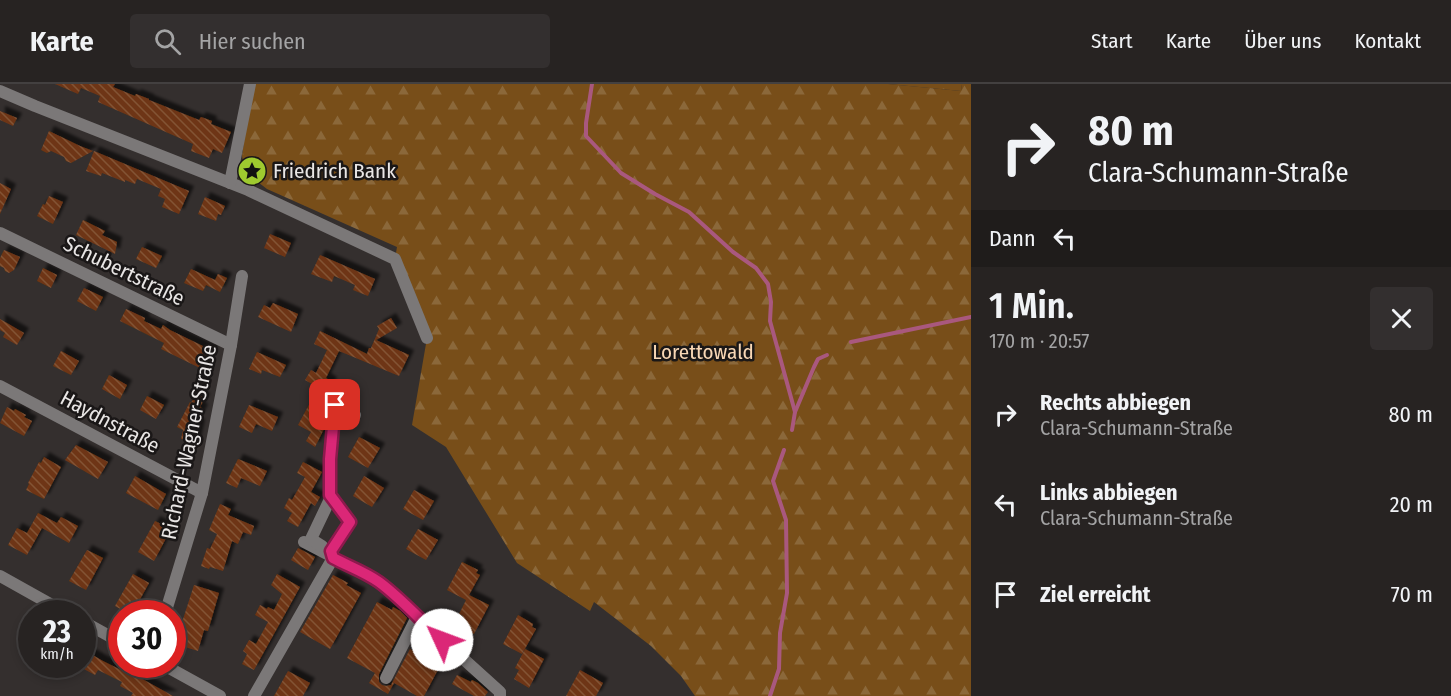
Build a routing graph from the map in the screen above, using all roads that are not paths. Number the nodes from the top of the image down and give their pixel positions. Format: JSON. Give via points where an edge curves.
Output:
{"nodes":[{"id":1,"x":250,"y":84,"type":"edge"},
{"id":2,"x":0,"y":91,"type":"edge"},
{"id":3,"x":230,"y":183,"type":"junction"},
{"id":4,"x":0,"y":233,"type":"edge"},
{"id":5,"x":242,"y":276,"type":"dead end"},
{"id":6,"x":427,"y":338,"type":"dead end"},
{"id":7,"x":231,"y":345,"type":"junction"},
{"id":8,"x":0,"y":386,"type":"edge"},
{"id":9,"x":355,"y":415,"type":"dead end"},
{"id":10,"x":202,"y":493,"type":"junction"},
{"id":11,"x":331,"y":497,"type":"junction"},
{"id":12,"x":304,"y":542,"type":"dead end"},
{"id":13,"x":332,"y":554,"type":"junction"},
{"id":14,"x":0,"y":576,"type":"edge"},
{"id":15,"x":43,"y":600,"type":"edge"},
{"id":16,"x":169,"y":600,"type":"edge"},
{"id":17,"x":417,"y":617,"type":"junction"},
{"id":18,"x":186,"y":677,"type":"edge"},
{"id":19,"x":386,"y":678,"type":"dead end"},
{"id":20,"x":220,"y":696,"type":"edge"},
{"id":21,"x":254,"y":696,"type":"edge"},
{"id":22,"x":500,"y":696,"type":"edge"}],
"edges":[{"from":1,"to":3,"type":"street"},
{"from":2,"to":3,"type":"street"},
{"from":3,"to":6,"type":"street","via":[[395,259]]},
{"from":4,"to":7,"type":"street","name":"Schubertstraße"},
{"from":5,"to":7,"type":"street","name":"Richard-Wagner-Straße"},
{"from":7,"to":10,"type":"street","name":"Richard-Wagner-Straße"},
{"from":8,"to":10,"type":"street","name":"Haydnstraße"},
{"from":9,"to":11,"type":"street","via":[[335,405]]},
{"from":10,"to":16,"type":"street","name":"Richard-Wagner-Straße"},
{"from":11,"to":13,"type":"street","via":[[350,522]]},
{"from":11,"to":13,"type":"street","via":[[310,539]]},
{"from":12,"to":13,"type":"street"},
{"from":13,"to":17,"type":"street","via":[[377,580]]},
{"from":13,"to":21,"type":"street"},
{"from":14,"to":15,"type":"street"},
{"from":17,"to":19,"type":"street"},
{"from":17,"to":22,"type":"street"},
{"from":18,"to":20,"type":"street"}]}
